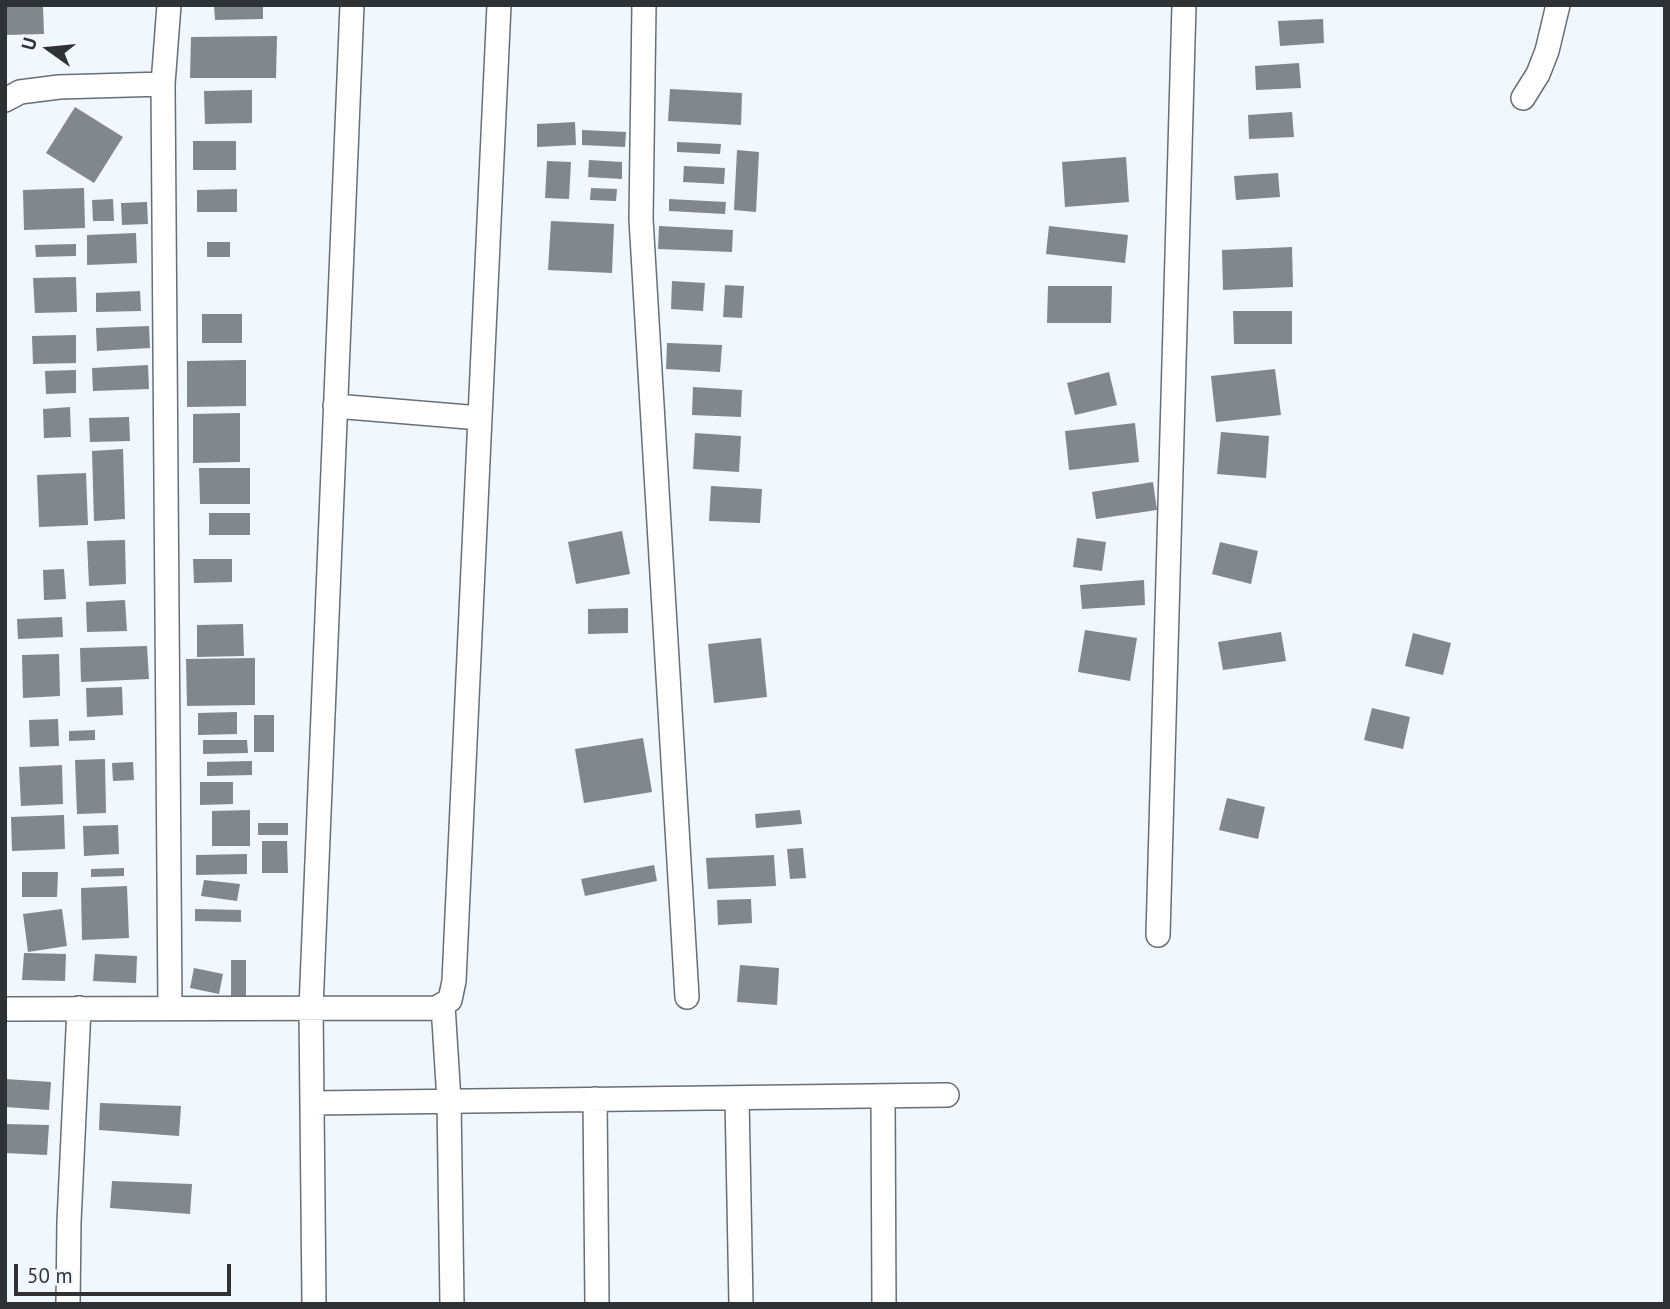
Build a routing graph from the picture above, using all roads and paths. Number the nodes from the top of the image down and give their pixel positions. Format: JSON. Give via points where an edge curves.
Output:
{"nodes":[{"id":1,"x":169,"y":5,"type":"edge"},
{"id":2,"x":352,"y":5,"type":"edge"},
{"id":3,"x":499,"y":5,"type":"edge"},
{"id":4,"x":644,"y":5,"type":"edge"},
{"id":5,"x":1184,"y":5,"type":"edge"},
{"id":6,"x":1558,"y":5,"type":"edge"},
{"id":7,"x":163,"y":84,"type":"junction"},
{"id":8,"x":1523,"y":98,"type":"dead end"},
{"id":9,"x":5,"y":100,"type":"edge"},
{"id":10,"x":335,"y":406,"type":"junction"},
{"id":11,"x":480,"y":418,"type":"junction"},
{"id":12,"x":1158,"y":935,"type":"dead end"},
{"id":13,"x":687,"y":997,"type":"dead end"},
{"id":14,"x":443,"y":1005,"type":"junction"},
{"id":15,"x":311,"y":1007,"type":"junction"},
{"id":16,"x":79,"y":1008,"type":"junction"},
{"id":17,"x":170,"y":1008,"type":"junction"},
{"id":18,"x":5,"y":1009,"type":"edge"},
{"id":19,"x":947,"y":1095,"type":"dead end"},
{"id":20,"x":883,"y":1096,"type":"junction"},
{"id":21,"x":737,"y":1098,"type":"junction"},
{"id":22,"x":596,"y":1099,"type":"junction"},
{"id":23,"x":449,"y":1101,"type":"junction"},
{"id":24,"x":312,"y":1103,"type":"junction"},
{"id":25,"x":68,"y":1304,"type":"edge"},
{"id":26,"x":314,"y":1304,"type":"edge"},
{"id":27,"x":452,"y":1304,"type":"edge"},
{"id":28,"x":597,"y":1304,"type":"edge"},
{"id":29,"x":741,"y":1304,"type":"edge"},
{"id":30,"x":884,"y":1304,"type":"edge"}],
"edges":[{"from":1,"to":7,"type":"street"},
{"from":2,"to":10,"type":"street"},
{"from":3,"to":11,"type":"street"},
{"from":4,"to":13,"type":"street","via":[[641,219]]},
{"from":5,"to":12,"type":"street"},
{"from":6,"to":8,"type":"street","via":[[1547,51]]},
{"from":7,"to":9,"type":"street","via":[[59,88],[20,92]]},
{"from":7,"to":17,"type":"street"},
{"from":10,"to":11,"type":"street"},
{"from":10,"to":15,"type":"street"},
{"from":11,"to":14,"type":"street","via":[[454,981],[450,1000]]},
{"from":14,"to":15,"type":"street"},
{"from":14,"to":23,"type":"street"},
{"from":15,"to":17,"type":"street"},
{"from":15,"to":24,"type":"street"},
{"from":16,"to":17,"type":"street"},
{"from":16,"to":18,"type":"street"},
{"from":16,"to":25,"type":"street"},
{"from":19,"to":20,"type":"street"},
{"from":20,"to":21,"type":"street"},
{"from":20,"to":30,"type":"street"},
{"from":21,"to":22,"type":"street"},
{"from":21,"to":29,"type":"street"},
{"from":22,"to":23,"type":"street"},
{"from":22,"to":28,"type":"street"},
{"from":23,"to":24,"type":"street"},
{"from":23,"to":27,"type":"street"},
{"from":24,"to":26,"type":"street"}]}
